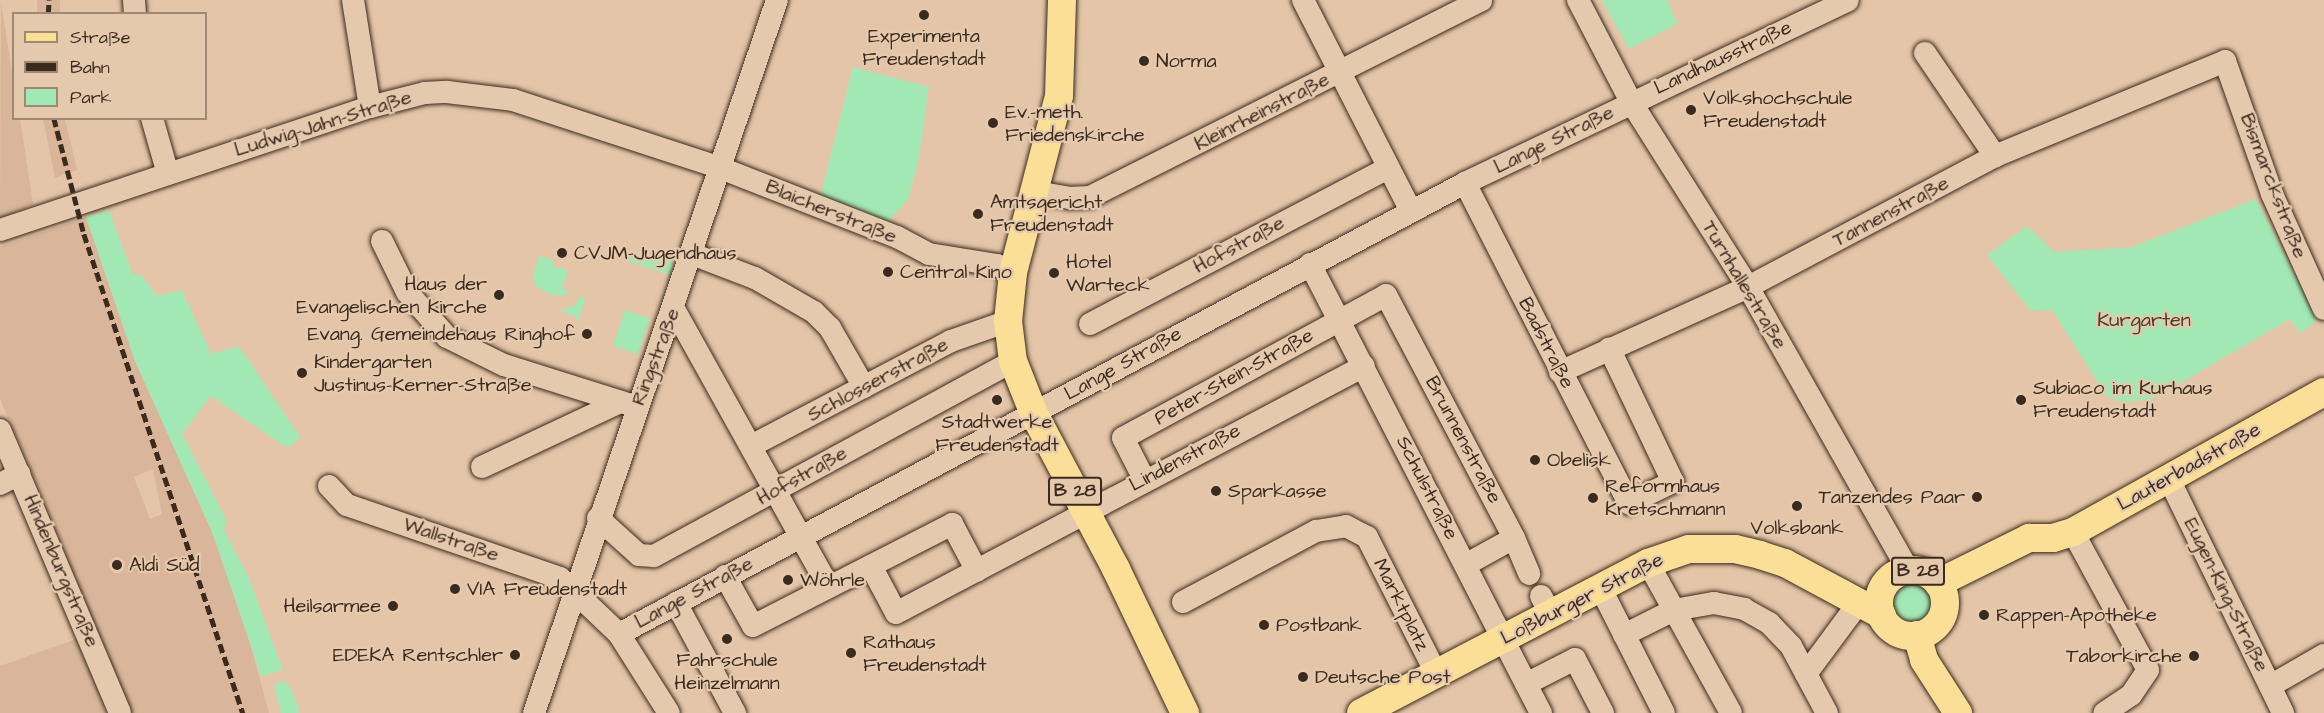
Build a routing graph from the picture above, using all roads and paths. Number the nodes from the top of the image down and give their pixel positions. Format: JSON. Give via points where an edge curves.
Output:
{"nodes":[{"id":1,"x":353,"y":0,"type":"edge"},
{"id":2,"x":777,"y":0,"type":"edge"},
{"id":3,"x":1062,"y":0,"type":"edge"},
{"id":4,"x":1303,"y":0,"type":"edge"},
{"id":5,"x":1480,"y":0,"type":"edge"},
{"id":6,"x":1578,"y":0,"type":"edge"},
{"id":7,"x":1848,"y":0,"type":"edge"},
{"id":8,"x":1925,"y":53,"type":"dead end"},
{"id":9,"x":2225,"y":61,"type":"joint"},
{"id":10,"x":1341,"y":73,"type":"junction"},
{"id":11,"x":1631,"y":102,"type":"junction"},
{"id":12,"x":370,"y":107,"type":"junction"},
{"id":13,"x":153,"y":120,"type":"edge"},
{"id":14,"x":1995,"y":156,"type":"junction"},
{"id":15,"x":718,"y":167,"type":"junction"},
{"id":16,"x":1389,"y":168,"type":"junction"},
{"id":17,"x":168,"y":174,"type":"junction"},
{"id":18,"x":1465,"y":183,"type":"junction"},
{"id":19,"x":1036,"y":192,"type":"junction"},
{"id":20,"x":1411,"y":212,"type":"junction"},
{"id":21,"x":0,"y":230,"type":"edge"},
{"id":22,"x":382,"y":242,"type":"dead end"},
{"id":23,"x":692,"y":254,"type":"junction"},
{"id":24,"x":1310,"y":264,"type":"junction"},
{"id":25,"x":1013,"y":273,"type":"junction"},
{"id":26,"x":1748,"y":287,"type":"junction"},
{"id":27,"x":1386,"y":295,"type":"joint"},
{"id":28,"x":674,"y":309,"type":"junction"},
{"id":29,"x":2324,"y":309,"type":"edge"},
{"id":30,"x":1339,"y":319,"type":"junction"},
{"id":31,"x":1008,"y":321,"type":"junction"},
{"id":32,"x":1090,"y":324,"type":"dead end"},
{"id":33,"x":1609,"y":348,"type":"junction"},
{"id":34,"x":1013,"y":361,"type":"junction"},
{"id":35,"x":1364,"y":366,"type":"junction"},
{"id":36,"x":1560,"y":372,"type":"junction"},
{"id":37,"x":864,"y":387,"type":"junction"},
{"id":38,"x":2324,"y":392,"type":"edge"},
{"id":39,"x":629,"y":404,"type":"junction"},
{"id":40,"x":1034,"y":414,"type":"junction"},
{"id":41,"x":0,"y":430,"type":"edge"},
{"id":42,"x":751,"y":446,"type":"junction"},
{"id":43,"x":482,"y":467,"type":"dead end"},
{"id":44,"x":2168,"y":477,"type":"junction"},
{"id":45,"x":10,"y":479,"type":"edge"},
{"id":46,"x":1144,"y":479,"type":"junction"},
{"id":47,"x":329,"y":486,"type":"dead end"},
{"id":48,"x":777,"y":490,"type":"junction"},
{"id":49,"x":1086,"y":511,"type":"junction"},
{"id":50,"x":598,"y":518,"type":"junction"},
{"id":51,"x":802,"y":535,"type":"junction"},
{"id":52,"x":2063,"y":535,"type":"junction"},
{"id":53,"x":1514,"y":538,"type":"junction"},
{"id":54,"x":1648,"y":562,"type":"junction"},
{"id":55,"x":1467,"y":564,"type":"junction"},
{"id":56,"x":871,"y":567,"type":"junction"},
{"id":57,"x":977,"y":571,"type":"junction"},
{"id":58,"x":1529,"y":574,"type":"dead end"},
{"id":59,"x":725,"y":576,"type":"junction"},
{"id":60,"x":1897,"y":577,"type":"junction"},
{"id":61,"x":1814,"y":579,"type":"junction"},
{"id":62,"x":830,"y":587,"type":"junction"},
{"id":63,"x":1600,"y":587,"type":"junction"},
{"id":64,"x":1941,"y":591,"type":"junction"},
{"id":65,"x":574,"y":593,"type":"junction"},
{"id":66,"x":1183,"y":602,"type":"dead end"},
{"id":67,"x":676,"y":603,"type":"junction"},
{"id":68,"x":1674,"y":610,"type":"junction"},
{"id":69,"x":1869,"y":610,"type":"junction"},
{"id":70,"x":619,"y":634,"type":"junction"},
{"id":71,"x":1624,"y":635,"type":"junction"},
{"id":72,"x":1917,"y":635,"type":"junction"},
{"id":73,"x":1503,"y":639,"type":"junction"},
{"id":74,"x":2324,"y":655,"type":"edge"},
{"id":75,"x":1436,"y":673,"type":"junction"},
{"id":76,"x":1806,"y":674,"type":"junction"},
{"id":77,"x":1526,"y":684,"type":"junction"},
{"id":78,"x":2270,"y":686,"type":"junction"},
{"id":79,"x":120,"y":713,"type":"edge"},
{"id":80,"x":534,"y":713,"type":"edge"},
{"id":81,"x":669,"y":713,"type":"edge"},
{"id":82,"x":735,"y":713,"type":"edge"},
{"id":83,"x":1185,"y":713,"type":"edge"},
{"id":84,"x":1361,"y":713,"type":"edge"},
{"id":85,"x":1541,"y":713,"type":"edge"},
{"id":86,"x":1603,"y":713,"type":"edge"},
{"id":87,"x":1664,"y":713,"type":"edge"},
{"id":88,"x":1731,"y":713,"type":"edge"},
{"id":89,"x":1827,"y":713,"type":"edge"},
{"id":90,"x":1958,"y":713,"type":"edge"},
{"id":91,"x":2104,"y":713,"type":"edge"},
{"id":92,"x":2283,"y":713,"type":"edge"}],
"edges":[{"from":1,"to":12,"type":"street"},
{"from":2,"to":15,"type":"street","name":"Ringstraße"},
{"from":3,"to":19,"type":"main road","number":"B 28","via":[[1059,96]]},
{"from":4,"to":10,"type":"street"},
{"from":5,"to":10,"type":"street","name":"Kleinrheinstraße"},
{"from":6,"to":11,"type":"street","name":"Turnhallestraße"},
{"from":7,"to":11,"type":"street","name":"Landhausstraße"},
{"from":8,"to":14,"type":"street"},
{"from":9,"to":14,"type":"street","name":"Tannenstraße"},
{"from":9,"to":29,"type":"street","name":"Bismarckstraße","via":[[2272,194]]},
{"from":10,"to":16,"type":"street"},
{"from":10,"to":19,"type":"street","name":"Kleinrheinstraße","via":[[1090,197]]},
{"from":11,"to":18,"type":"street","name":"Lange Straße"},
{"from":11,"to":26,"type":"street","name":"Turnhallestraße"},
{"from":12,"to":15,"type":"street","name":"Ludwig-Jahn-Straße","via":[[425,93],[473,93],[513,100]]},
{"from":12,"to":17,"type":"street","name":"Ludwig-Jahn-Straße"},
{"from":13,"to":17,"type":"street"},
{"from":14,"to":26,"type":"street","name":"Tannenstraße"},
{"from":15,"to":23,"type":"street","name":"Ringstraße"},
{"from":15,"to":25,"type":"street","name":"Blaicherstraße","via":[[897,237],[929,254],[997,265]]},
{"from":16,"to":20,"type":"street"},
{"from":16,"to":32,"type":"street","name":"Hofstraße"},
{"from":17,"to":21,"type":"street","name":"Ludwig-Jahn-Straße"},
{"from":18,"to":20,"type":"street","name":"Lange Straße"},
{"from":18,"to":36,"type":"street","name":"Badstraße"},
{"from":19,"to":25,"type":"main road","number":"B 28"},
{"from":20,"to":24,"type":"street","name":"Lange Straße"},
{"from":22,"to":39,"type":"street","via":[[407,292],[441,334],[493,361]]},
{"from":23,"to":28,"type":"street","name":"Ringstraße"},
{"from":23,"to":37,"type":"street","via":[[755,278],[814,312],[830,328]]},
{"from":24,"to":30,"type":"street","name":"Schulstraße"},
{"from":24,"to":40,"type":"street","name":"Lange Straße"},
{"from":25,"to":31,"type":"main road","number":"B 28"},
{"from":26,"to":33,"type":"street","name":"Tannenstraße"},
{"from":26,"to":60,"type":"street","name":"Turnhallestraße"},
{"from":27,"to":30,"type":"street","name":"Peter-Stein-Straße"},
{"from":27,"to":53,"type":"street","name":"Brunnenstraße"},
{"from":28,"to":39,"type":"street","name":"Ringstraße"},
{"from":28,"to":42,"type":"street"},
{"from":30,"to":35,"type":"street","name":"Schulstraße"},
{"from":30,"to":46,"type":"street","name":"Peter-Stein-Straße","via":[[1123,438]]},
{"from":31,"to":34,"type":"main road","number":"B 28"},
{"from":31,"to":37,"type":"street","name":"Schlosserstraße","via":[[951,341]]},
{"from":33,"to":36,"type":"street","name":"Tannenstraße"},
{"from":33,"to":36,"type":"street","name":"Badstraße","via":[[1673,482],[1629,503]]},
{"from":34,"to":40,"type":"main road","number":"B 28"},
{"from":34,"to":48,"type":"street","name":"Hofstraße"},
{"from":35,"to":46,"type":"street","name":"Lindenstraße"},
{"from":35,"to":55,"type":"street","name":"Schulstraße"},
{"from":37,"to":42,"type":"street","name":"Schlosserstraße"},
{"from":38,"to":44,"type":"main road","name":"Lauterbadstraße"},
{"from":39,"to":43,"type":"street"},
{"from":39,"to":50,"type":"street","name":"Ringstraße"},
{"from":40,"to":49,"type":"main road","number":"B 28"},
{"from":40,"to":51,"type":"street","name":"Lange Straße"},
{"from":41,"to":45,"type":"street","name":"Hindenburgstraße"},
{"from":42,"to":48,"type":"street"},
{"from":44,"to":52,"type":"main road","name":"Lauterbadstraße"},
{"from":44,"to":78,"type":"street","name":"Eugen-King-Straße"},
{"from":45,"to":79,"type":"street","name":"Hindenburgstraße"},
{"from":46,"to":49,"type":"street","name":"Lindenstraße"},
{"from":47,"to":65,"type":"street","name":"Wallstraße","via":[[348,505],[560,578]]},
{"from":48,"to":50,"type":"street","name":"Hofstraße","via":[[645,558]]},
{"from":48,"to":51,"type":"street"},
{"from":49,"to":57,"type":"street","name":"Lindenstraße"},
{"from":49,"to":83,"type":"main road","number":"B 28"},
{"from":50,"to":65,"type":"street","name":"Ringstraße"},
{"from":51,"to":59,"type":"street","name":"Lange Straße"},
{"from":51,"to":62,"type":"street"},
{"from":52,"to":64,"type":"main road","name":"Lauterbadstraße","via":[[2028,538]]},
{"from":52,"to":91,"type":"street","via":[[2114,605],[2148,670],[2131,695]]},
{"from":53,"to":55,"type":"street"},
{"from":53,"to":58,"type":"street","name":"Brunnenstraße"},
{"from":54,"to":61,"type":"main road","name":"Loßburger Straße","number":"B 28","via":[[1689,549],[1734,549],[1785,563]]},
{"from":54,"to":63,"type":"main road","name":"Loßburger Straße","number":"B 28"},
{"from":54,"to":68,"type":"street"},
{"from":55,"to":73,"type":"street","name":"Schulstraße"},
{"from":56,"to":57,"type":"street","name":"Lindenstraße","via":[[896,613]]},
{"from":56,"to":57,"type":"street","via":[[952,524]]},
{"from":56,"to":62,"type":"street"},
{"from":59,"to":62,"type":"street","via":[[753,626]]},
{"from":59,"to":67,"type":"street","name":"Lange Straße"},
{"from":60,"to":61,"type":"main road","name":"Loßburger Straße","number":"B 28","via":[[1870,589]]},
{"from":60,"to":64,"type":"main road","number":"B 28","via":[[1925,573]]},
{"from":60,"to":69,"type":"main road","number":"B 28","via":[[1879,605]]},
{"from":61,"to":69,"type":"main road","name":"Loßburger Straße","number":"B 28"},
{"from":63,"to":71,"type":"street"},
{"from":63,"to":73,"type":"main road","name":"Loßburger Straße","number":"B 28","via":[[1545,605]]},
{"from":64,"to":72,"type":"main road","number":"B 28","via":[[1938,623]]},
{"from":65,"to":70,"type":"street","name":"Wallstraße"},
{"from":65,"to":80,"type":"street","name":"Ringstraße"},
{"from":66,"to":75,"type":"street","name":"Marktplatz","via":[[1316,531],[1346,526],[1367,537]]},
{"from":67,"to":70,"type":"street","name":"Lange Straße"},
{"from":67,"to":82,"type":"street"},
{"from":68,"to":71,"type":"street"},
{"from":68,"to":76,"type":"street","via":[[1714,603],[1744,609],[1769,623],[1791,646]]},
{"from":68,"to":88,"type":"street"},
{"from":69,"to":72,"type":"main road","number":"B 28","via":[[1896,632]]},
{"from":69,"to":76,"type":"street"},
{"from":70,"to":81,"type":"street","name":"Wallstraße"},
{"from":71,"to":87,"type":"street"},
{"from":72,"to":90,"type":"main road","via":[[1924,660]]},
{"from":73,"to":75,"type":"main road","name":"Loßburger Straße","number":"B 28"},
{"from":73,"to":77,"type":"street","name":"Schulstraße"},
{"from":74,"to":78,"type":"street"},
{"from":75,"to":84,"type":"main road","name":"Loßburger Straße","number":"B 28"},
{"from":76,"to":89,"type":"street"},
{"from":77,"to":85,"type":"street","name":"Schulstraße"},
{"from":77,"to":86,"type":"street","via":[[1575,659]]},
{"from":78,"to":92,"type":"street","name":"Eugen-King-Straße"}]}
